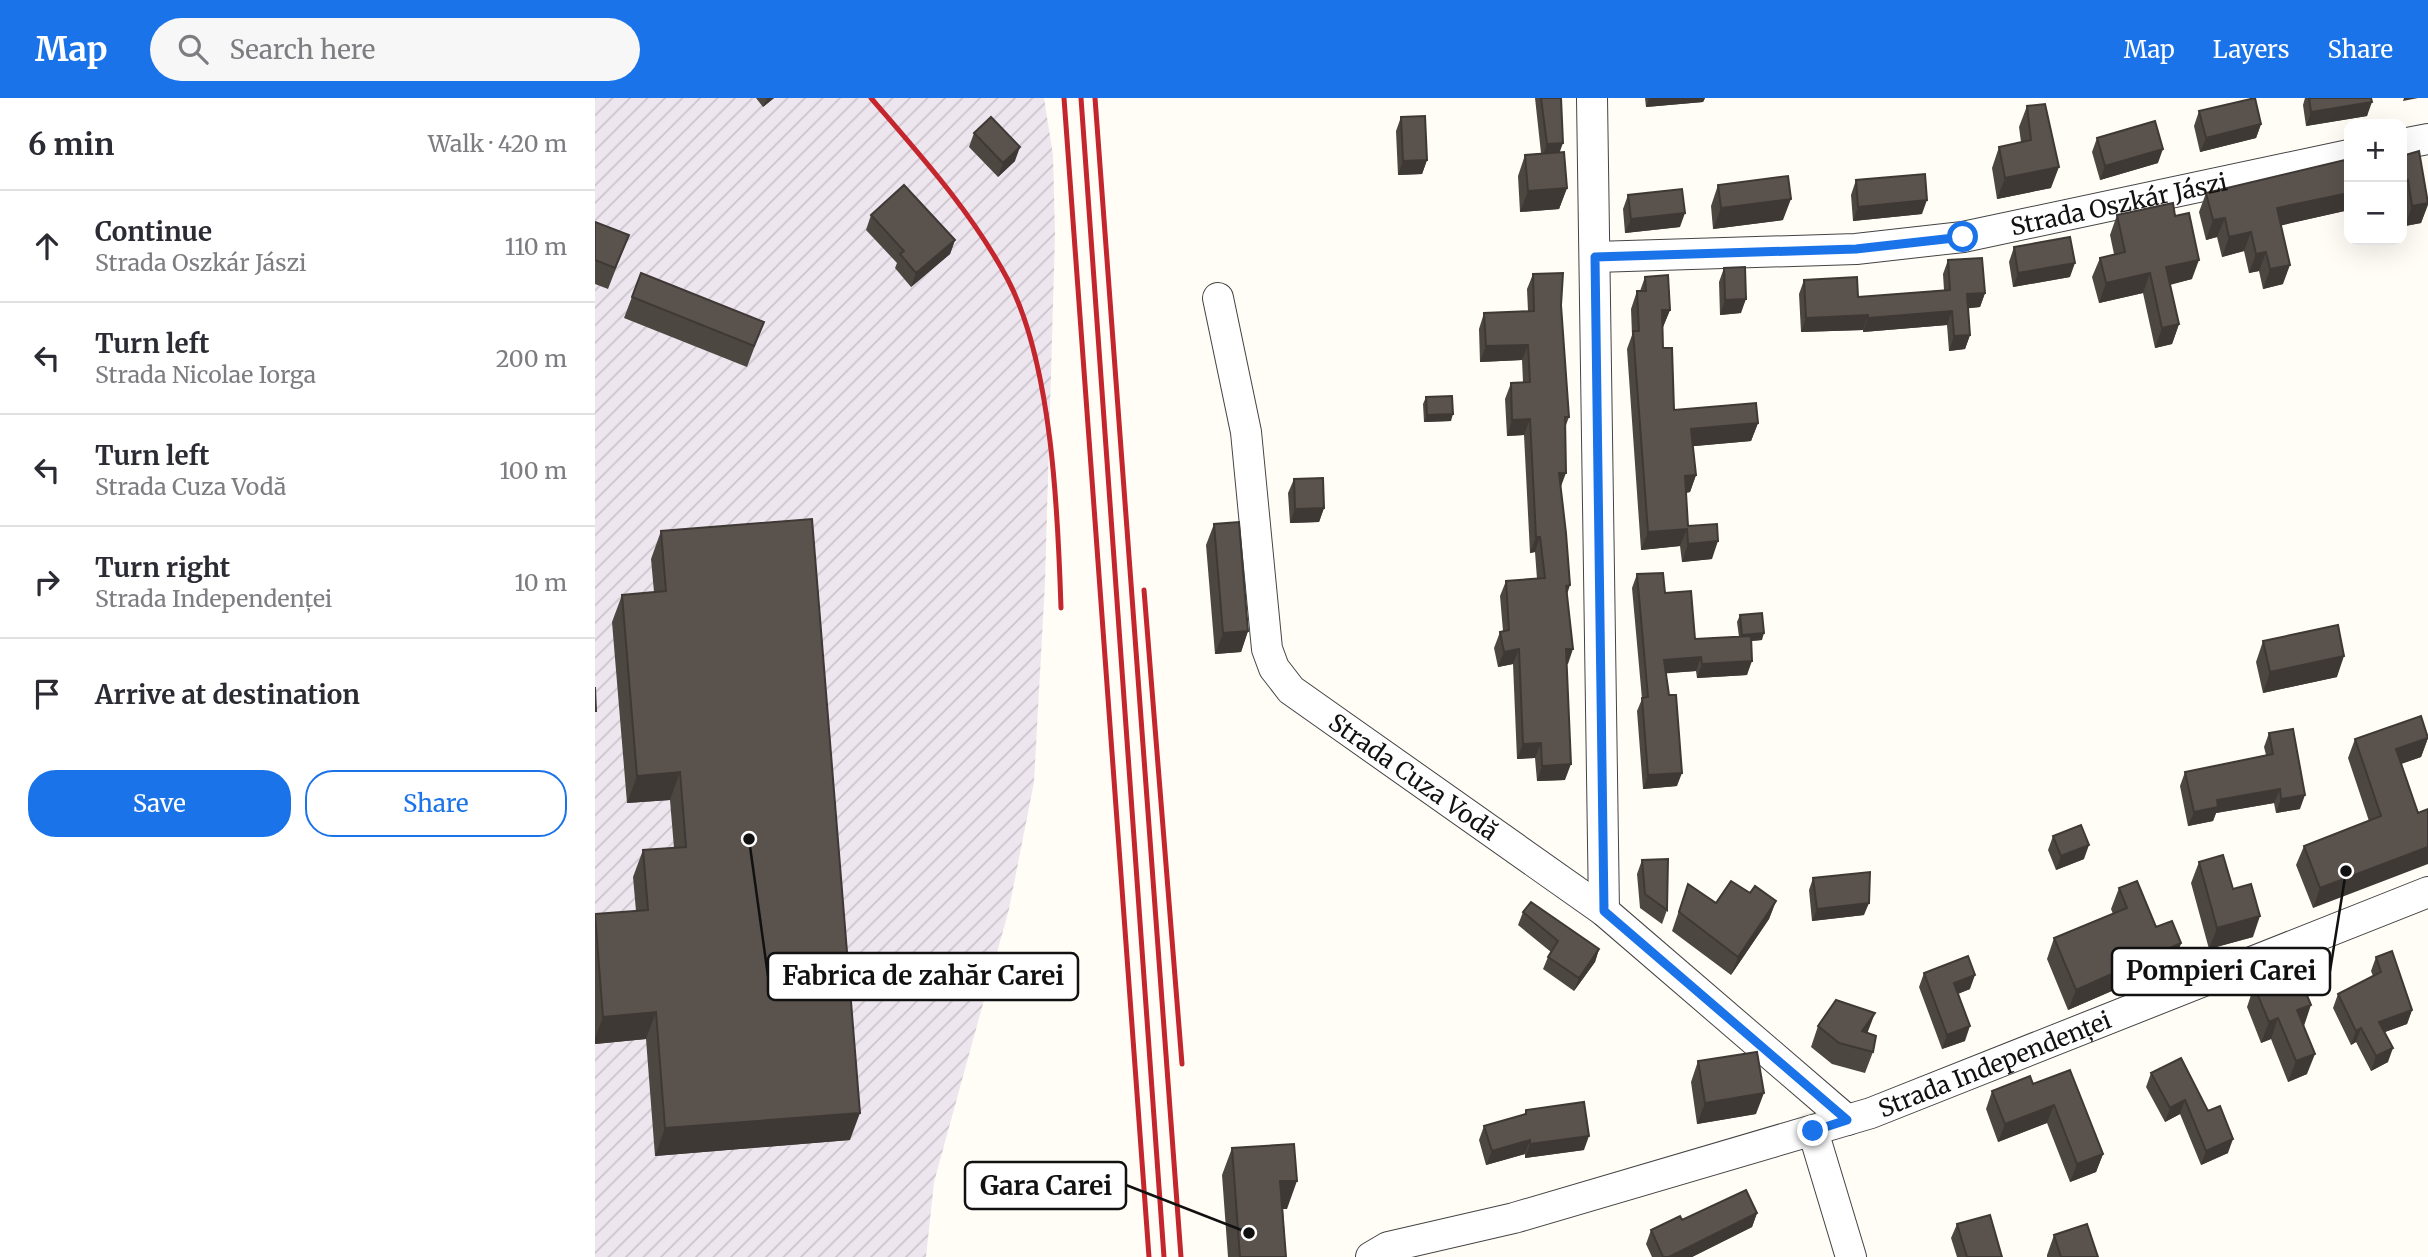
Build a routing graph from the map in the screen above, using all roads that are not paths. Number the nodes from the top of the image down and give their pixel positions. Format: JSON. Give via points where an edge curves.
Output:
{"nodes":[{"id":1,"x":1592,"y":98,"type":"edge"},
{"id":2,"x":2428,"y":139,"type":"edge"},
{"id":3,"x":2407,"y":143,"type":"edge"},
{"id":4,"x":2344,"y":156,"type":"edge"},
{"id":5,"x":1595,"y":257,"type":"junction"},
{"id":6,"x":1218,"y":298,"type":"dead end"},
{"id":7,"x":2428,"y":892,"type":"edge"},
{"id":8,"x":1604,"y":911,"type":"junction"},
{"id":9,"x":1847,"y":1120,"type":"junction"},
{"id":10,"x":1813,"y":1131,"type":"junction"},
{"id":11,"x":1382,"y":1254,"type":"edge"},
{"id":12,"x":1851,"y":1257,"type":"edge"}],
"edges":[{"from":1,"to":5,"type":"street"},
{"from":2,"to":3,"type":"street"},
{"from":4,"to":5,"type":"street","name":"Strada Oszkár Jászi","via":[[1963,237],[1856,249]]},
{"from":5,"to":8,"type":"street"},
{"from":6,"to":8,"type":"street","name":"Strada Cuza Vodă","via":[[1246,432],[1267,649],[1274,668],[1291,690]]},
{"from":7,"to":9,"type":"street","name":"Strada Independenței"},
{"from":8,"to":9,"type":"street","name":"Strada Cuza Vodă"},
{"from":9,"to":10,"type":"street","name":"Strada Independenței"},
{"from":10,"to":11,"type":"street","name":"Strada Independenței"},
{"from":10,"to":12,"type":"street"}]}
